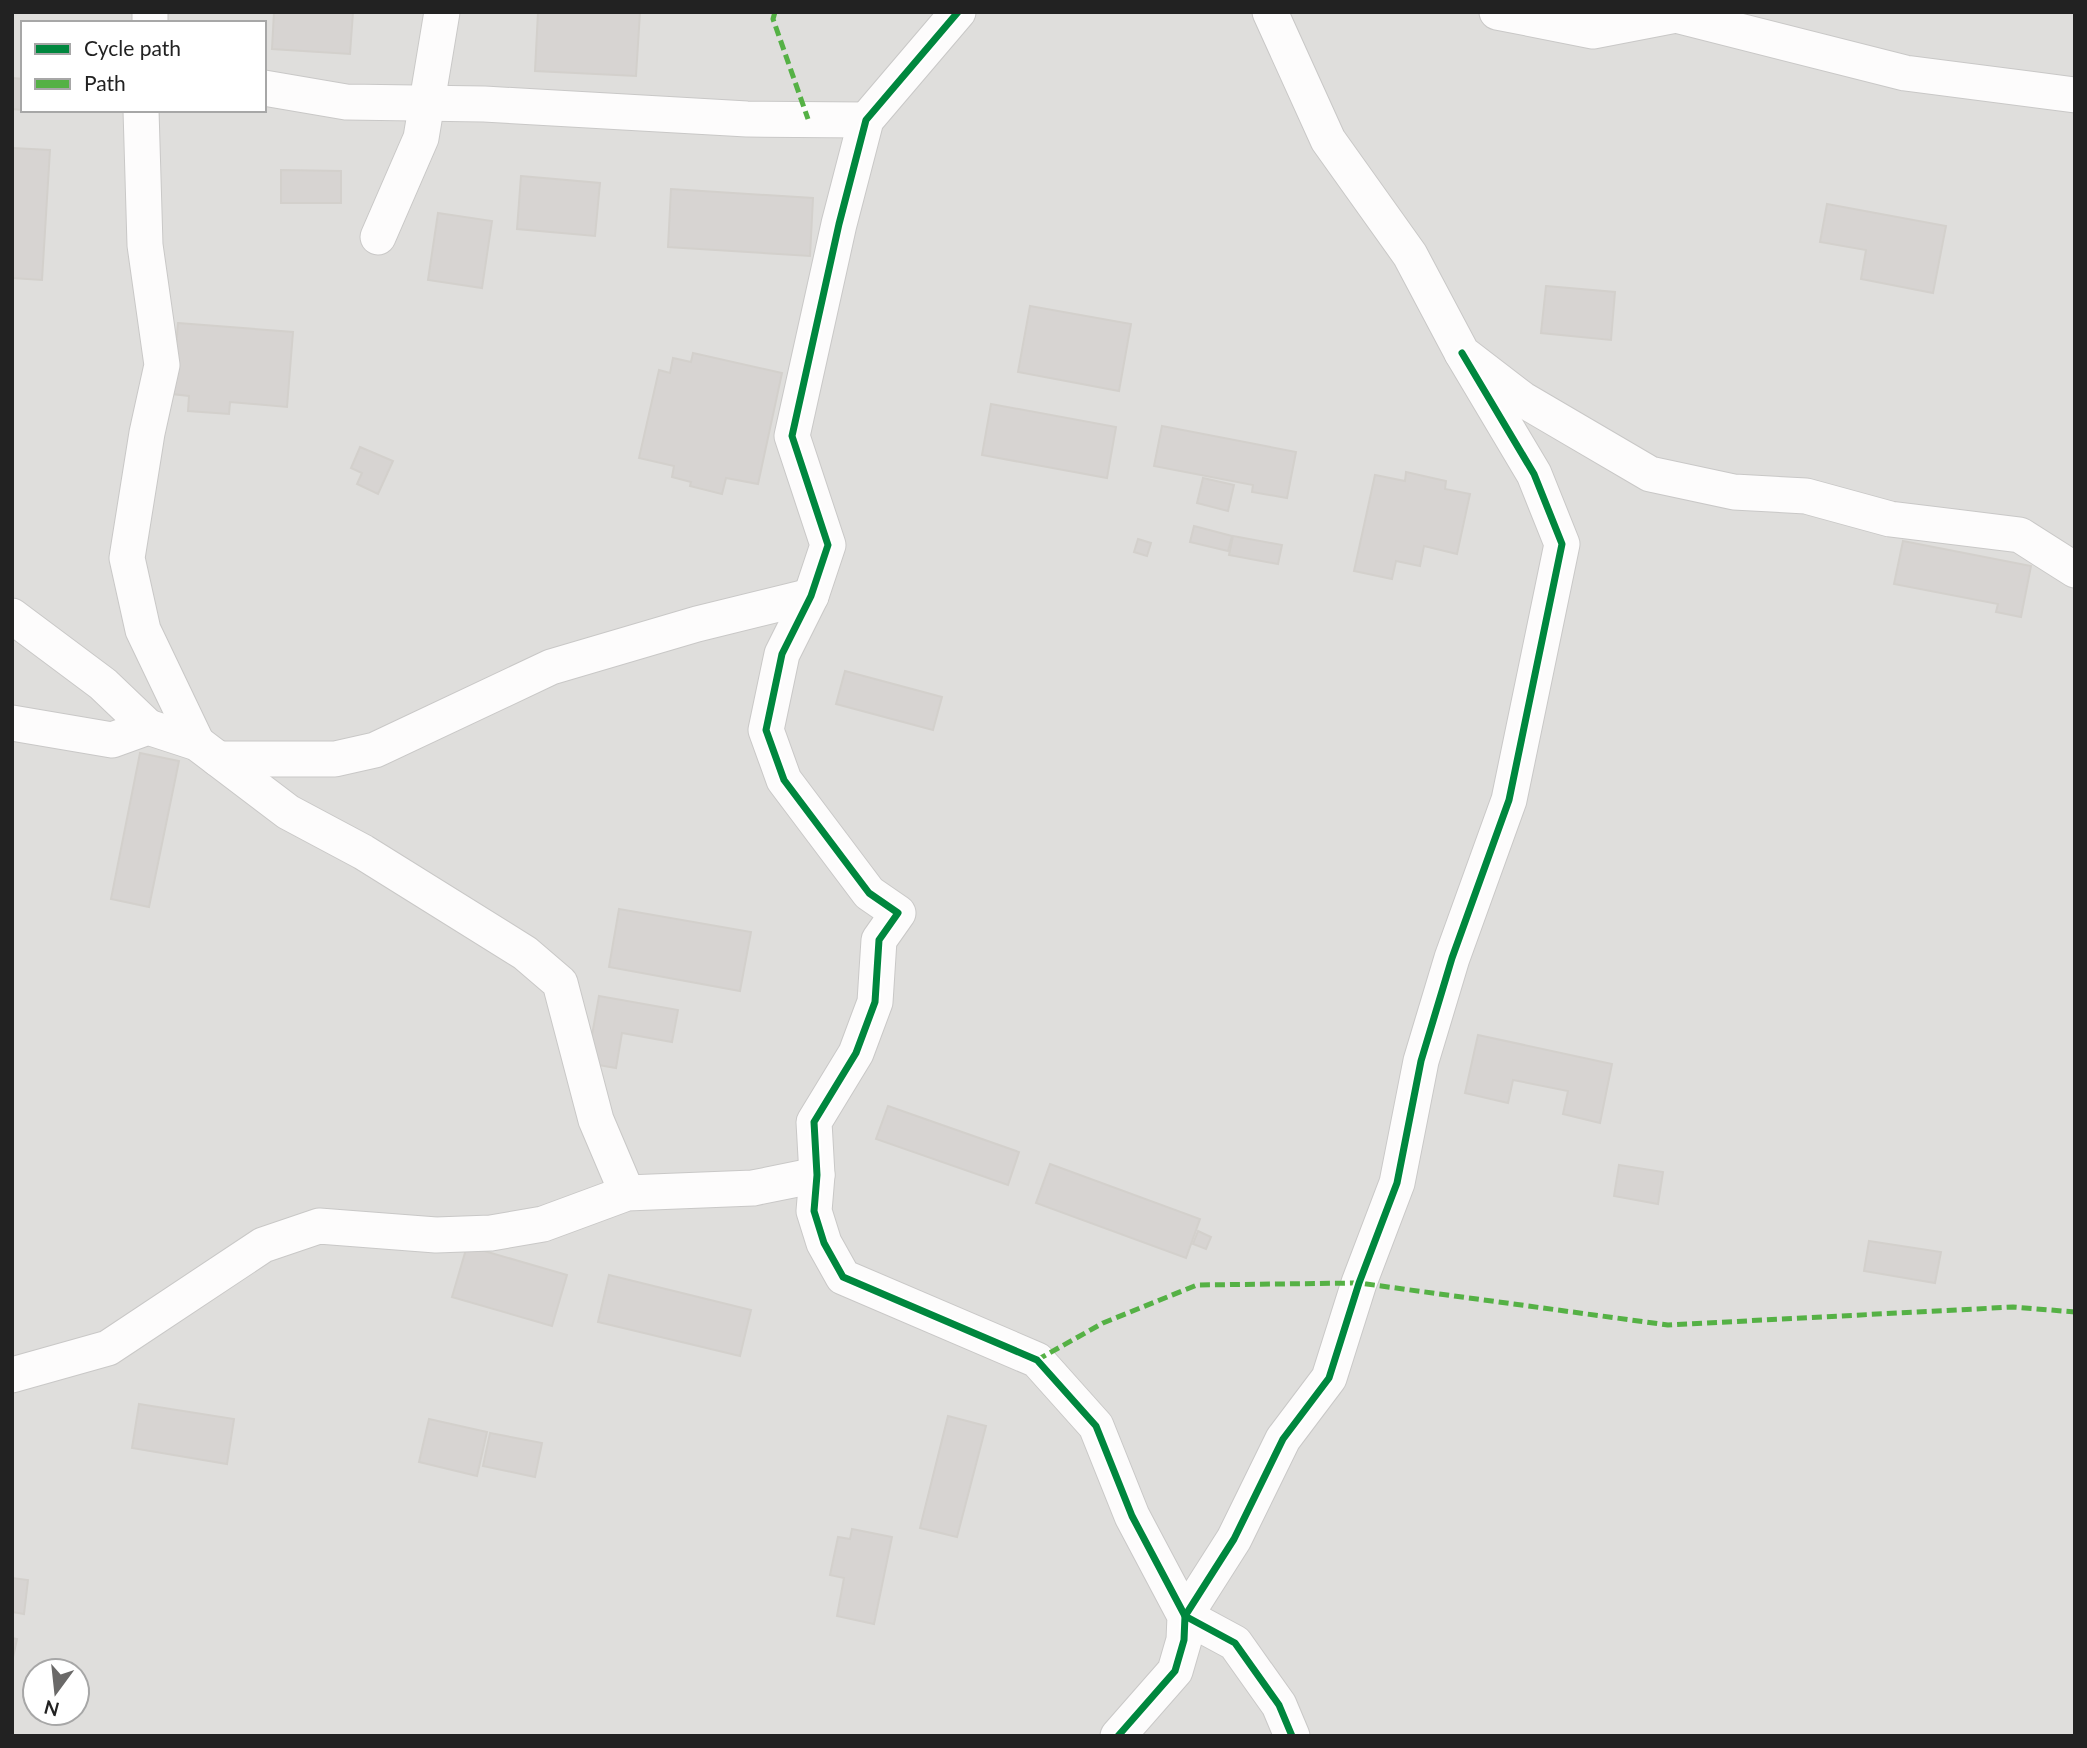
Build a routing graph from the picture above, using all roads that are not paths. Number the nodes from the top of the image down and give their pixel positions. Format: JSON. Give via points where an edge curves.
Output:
{"nodes":[{"id":1,"x":442,"y":12,"type":"edge"},
{"id":2,"x":958,"y":12,"type":"edge"},
{"id":3,"x":1270,"y":12,"type":"edge"},
{"id":4,"x":1497,"y":12,"type":"edge"},
{"id":5,"x":266,"y":88,"type":"edge"},
{"id":6,"x":2075,"y":95,"type":"edge"},
{"id":7,"x":428,"y":103,"type":"junction"},
{"id":8,"x":141,"y":112,"type":"edge"},
{"id":9,"x":866,"y":120,"type":"junction"},
{"id":10,"x":378,"y":237,"type":"dead end"},
{"id":11,"x":1462,"y":353,"type":"junction"},
{"id":12,"x":2075,"y":570,"type":"edge"},
{"id":13,"x":811,"y":596,"type":"junction"},
{"id":14,"x":12,"y":616,"type":"edge"},
{"id":15,"x":12,"y":723,"type":"edge"},
{"id":16,"x":148,"y":727,"type":"junction"},
{"id":17,"x":208,"y":751,"type":"junction"},
{"id":18,"x":817,"y":1175,"type":"junction"},
{"id":19,"x":627,"y":1193,"type":"junction"},
{"id":20,"x":12,"y":1375,"type":"edge"},
{"id":21,"x":1185,"y":1616,"type":"junction"},
{"id":22,"x":1118,"y":1736,"type":"edge"},
{"id":23,"x":1292,"y":1736,"type":"edge"}],
"edges":[{"from":1,"to":7,"type":"street"},
{"from":2,"to":9,"type":"street"},
{"from":3,"to":11,"type":"street","via":[[1328,140],[1410,255]]},
{"from":4,"to":6,"type":"street","via":[[1594,31],[1676,15],[1905,73]]},
{"from":5,"to":7,"type":"street","via":[[346,102]]},
{"from":7,"to":9,"type":"street","via":[[747,119]]},
{"from":7,"to":10,"type":"street","via":[[421,138]]},
{"from":8,"to":17,"type":"street","via":[[145,245],[162,365],[127,558],[143,630]]},
{"from":9,"to":13,"type":"street","via":[[792,436],[828,545]]},
{"from":11,"to":12,"type":"street","via":[[1521,399],[1650,474],[1734,492],[1806,496],[1889,519],[2020,535]]},
{"from":11,"to":21,"type":"street","via":[[1534,474],[1562,544],[1509,800],[1452,958],[1421,1060],[1397,1183],[1329,1378],[1283,1439],[1234,1539]]},
{"from":13,"to":17,"type":"street","via":[[551,667],[375,750],[335,759]]},
{"from":13,"to":18,"type":"street","via":[[782,653],[766,730],[784,780],[869,893],[898,913],[880,940],[875,1002],[856,1053],[814,1122]]},
{"from":14,"to":16,"type":"street","via":[[103,684]]},
{"from":15,"to":16,"type":"street","via":[[111,740]]},
{"from":16,"to":17,"type":"street"},
{"from":17,"to":19,"type":"street","via":[[288,812],[363,852],[525,953],[561,983],[596,1120]]},
{"from":18,"to":19,"type":"street","via":[[753,1188]]},
{"from":18,"to":21,"type":"street","via":[[814,1212],[843,1277],[1037,1360],[1096,1426],[1132,1516]]},
{"from":19,"to":20,"type":"street","via":[[543,1224],[491,1233],[436,1235],[318,1226],[263,1245],[108,1348]]},
{"from":21,"to":22,"type":"street","via":[[1175,1671]]},
{"from":21,"to":23,"type":"street","via":[[1235,1643],[1279,1705]]}]}
